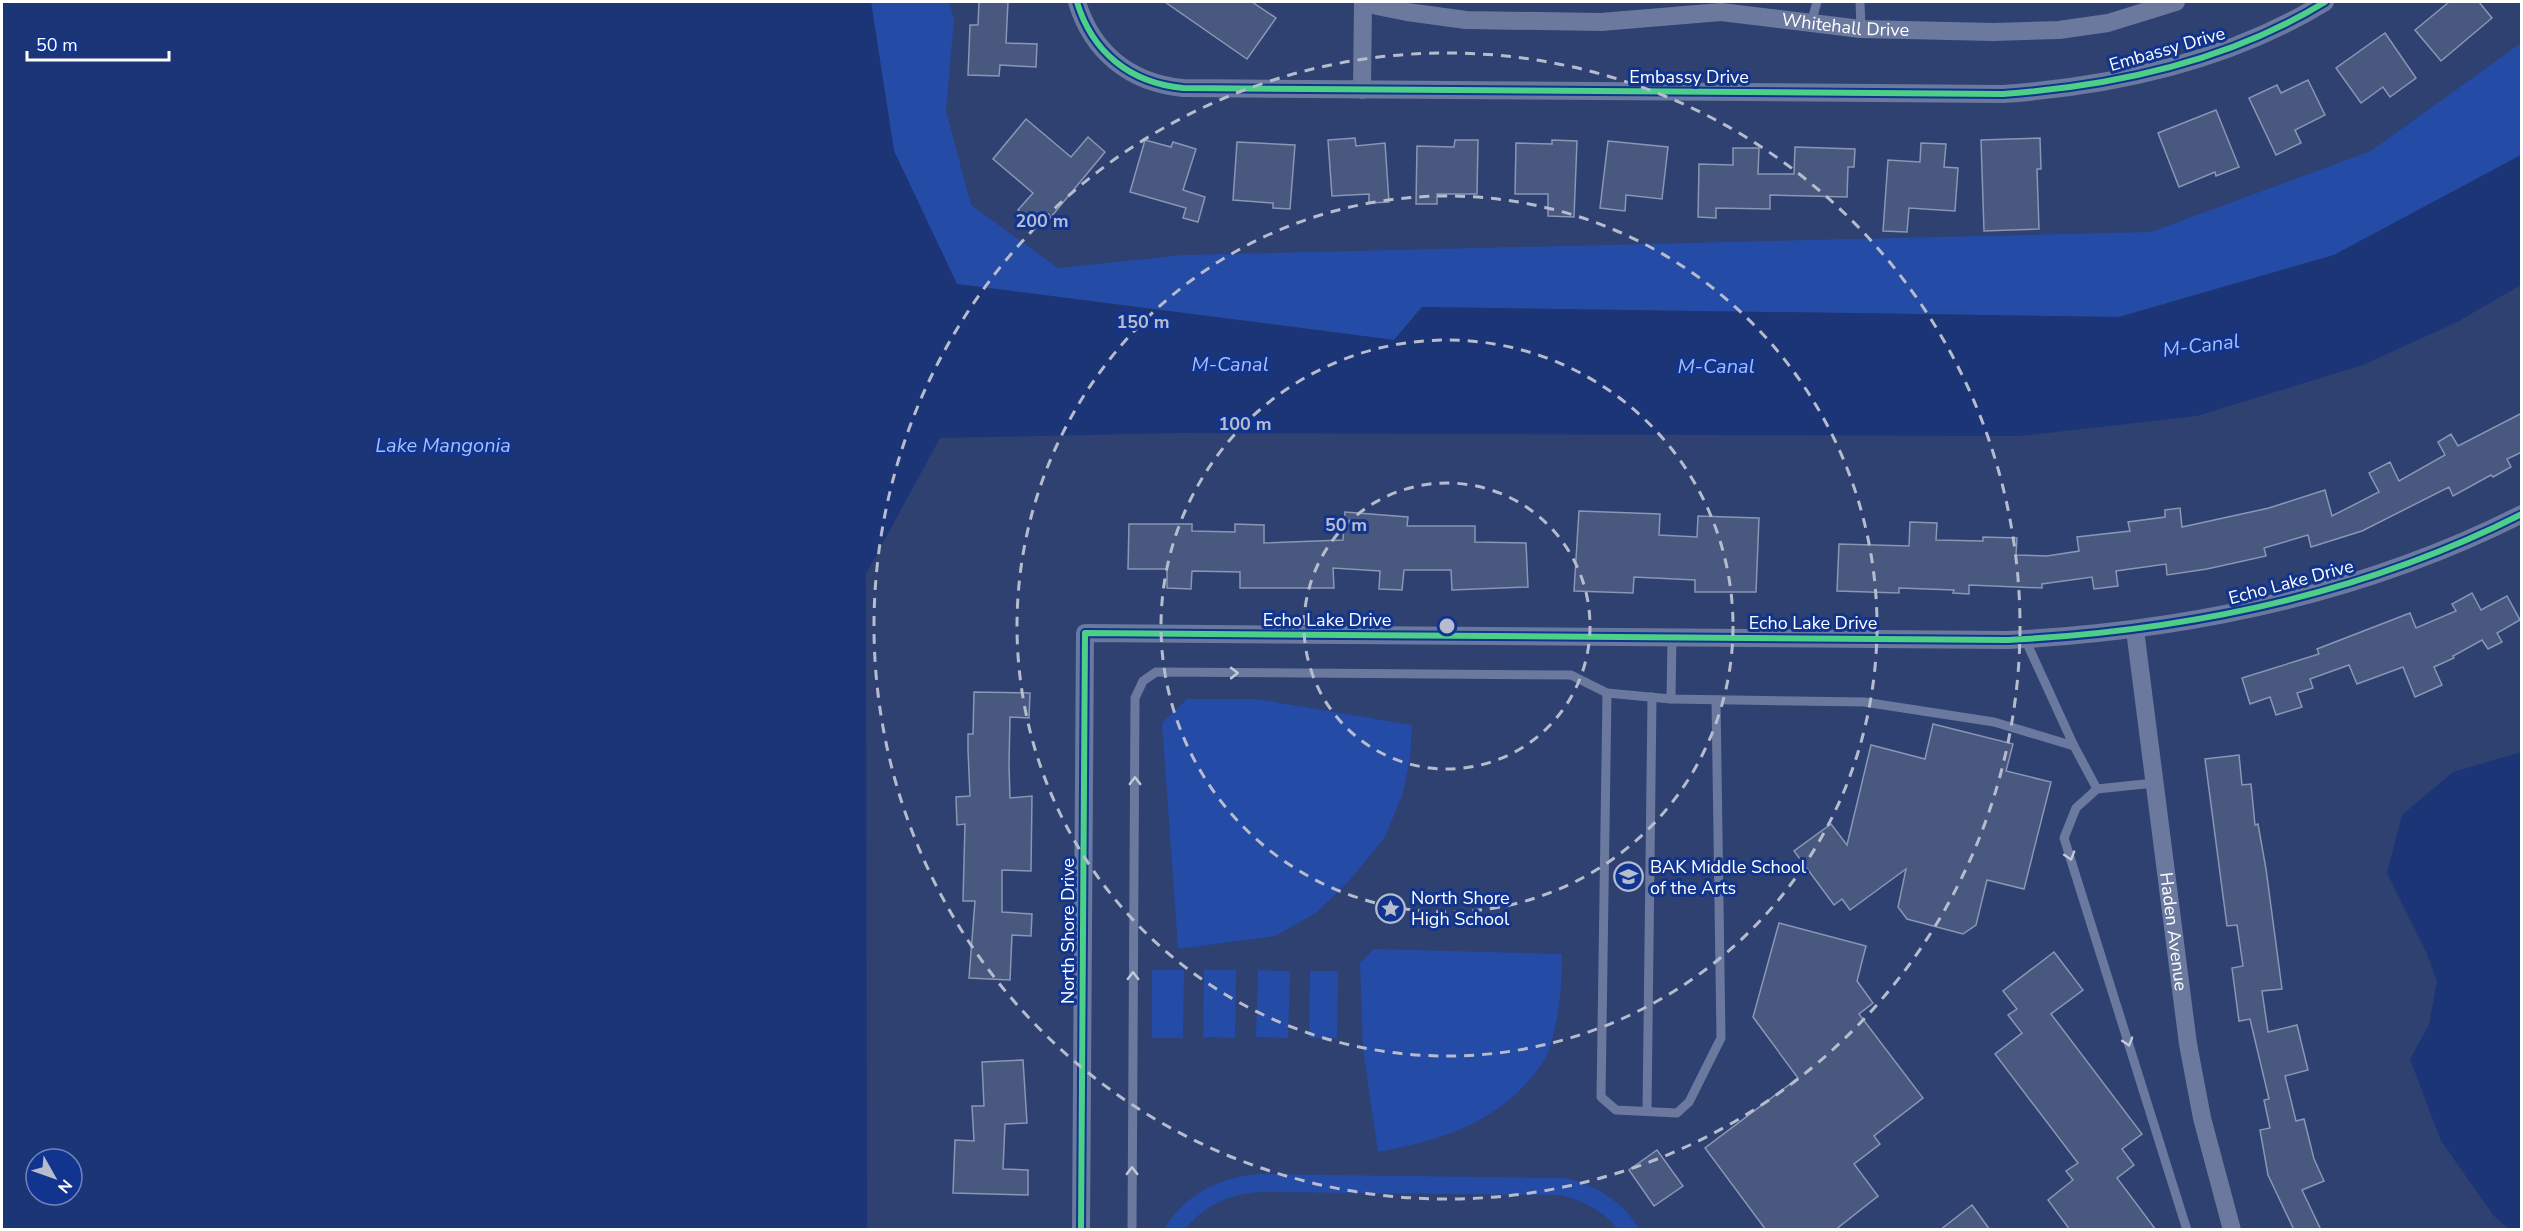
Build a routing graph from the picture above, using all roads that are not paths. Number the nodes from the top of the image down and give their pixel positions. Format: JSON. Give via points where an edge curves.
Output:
{"nodes":[{"id":1,"x":1077,"y":2,"type":"edge"},
{"id":2,"x":1363,"y":2,"type":"edge"},
{"id":3,"x":1371,"y":2,"type":"edge"},
{"id":4,"x":1817,"y":2,"type":"edge"},
{"id":5,"x":1860,"y":2,"type":"edge"},
{"id":6,"x":2176,"y":2,"type":"edge"},
{"id":7,"x":2325,"y":2,"type":"edge"},
{"id":8,"x":1811,"y":23,"type":"junction"},
{"id":9,"x":1861,"y":29,"type":"junction"},
{"id":10,"x":1362,"y":90,"type":"junction"},
{"id":11,"x":2522,"y":514,"type":"edge"},
{"id":12,"x":2135,"y":630,"type":"junction"},
{"id":13,"x":1085,"y":633,"type":"joint"},
{"id":14,"x":1672,"y":637,"type":"junction"},
{"id":15,"x":2025,"y":639,"type":"junction"},
{"id":16,"x":1607,"y":693,"type":"junction"},
{"id":17,"x":1652,"y":698,"type":"junction"},
{"id":18,"x":1671,"y":699,"type":"junction"},
{"id":19,"x":1716,"y":700,"type":"junction"},
{"id":20,"x":2074,"y":746,"type":"junction"},
{"id":21,"x":2154,"y":783,"type":"junction"},
{"id":22,"x":2097,"y":789,"type":"junction"},
{"id":23,"x":1647,"y":1111,"type":"junction"},
{"id":24,"x":1081,"y":1230,"type":"edge"},
{"id":25,"x":1132,"y":1230,"type":"edge"},
{"id":26,"x":2187,"y":1230,"type":"edge"},
{"id":27,"x":2232,"y":1230,"type":"edge"}],
"edges":[{"from":1,"to":10,"type":"street","name":"Embassy Drive","via":[[1087,27],[1104,52],[1129,72],[1155,84],[1183,88]]},
{"from":2,"to":10,"type":"street"},
{"from":3,"to":8,"type":"street","name":"Whitehall Drive","via":[[1466,20],[1601,22],[1721,12]]},
{"from":4,"to":8,"type":"lane"},
{"from":5,"to":9,"type":"lane"},
{"from":6,"to":9,"type":"street","name":"Whitehall Drive","via":[[2124,19],[2059,30]]},
{"from":7,"to":10,"type":"street","name":"Embassy Drive","via":[[2271,30],[2167,69],[2058,90],[1991,94]]},
{"from":8,"to":9,"type":"street","name":"Whitehall Drive"},
{"from":11,"to":12,"type":"street","name":"Echo Lake Drive","via":[[2425,557],[2355,582],[2211,618]]},
{"from":12,"to":15,"type":"street","name":"Echo Lake Drive"},
{"from":12,"to":21,"type":"street","name":"Haden Avenue"},
{"from":13,"to":14,"type":"street","name":"Echo Lake Drive"},
{"from":13,"to":24,"type":"street","name":"North Shore Drive"},
{"from":14,"to":15,"type":"street","name":"Echo Lake Drive"},
{"from":14,"to":18,"type":"lane"},
{"from":15,"to":20,"type":"lane"},
{"from":16,"to":17,"type":"lane"},
{"from":16,"to":23,"type":"lane","via":[[1601,1096],[1616,1110]]},
{"from":25,"to":16,"type":"lane","one_way":true,"via":[[1136,698],[1143,681],[1156,672],[1570,675]]},
{"from":17,"to":18,"type":"lane"},
{"from":17,"to":23,"type":"lane"},
{"from":18,"to":19,"type":"lane"},
{"from":19,"to":20,"type":"lane","via":[[1864,702],[1994,722]]},
{"from":19,"to":23,"type":"lane","via":[[1721,1038],[1689,1102],[1677,1113]]},
{"from":20,"to":22,"type":"lane"},
{"from":21,"to":22,"type":"lane"},
{"from":21,"to":27,"type":"street","name":"Haden Avenue","via":[[2188,1044],[2202,1118]]},
{"from":22,"to":26,"type":"lane","one_way":true,"via":[[2076,808],[2064,838]]}]}
